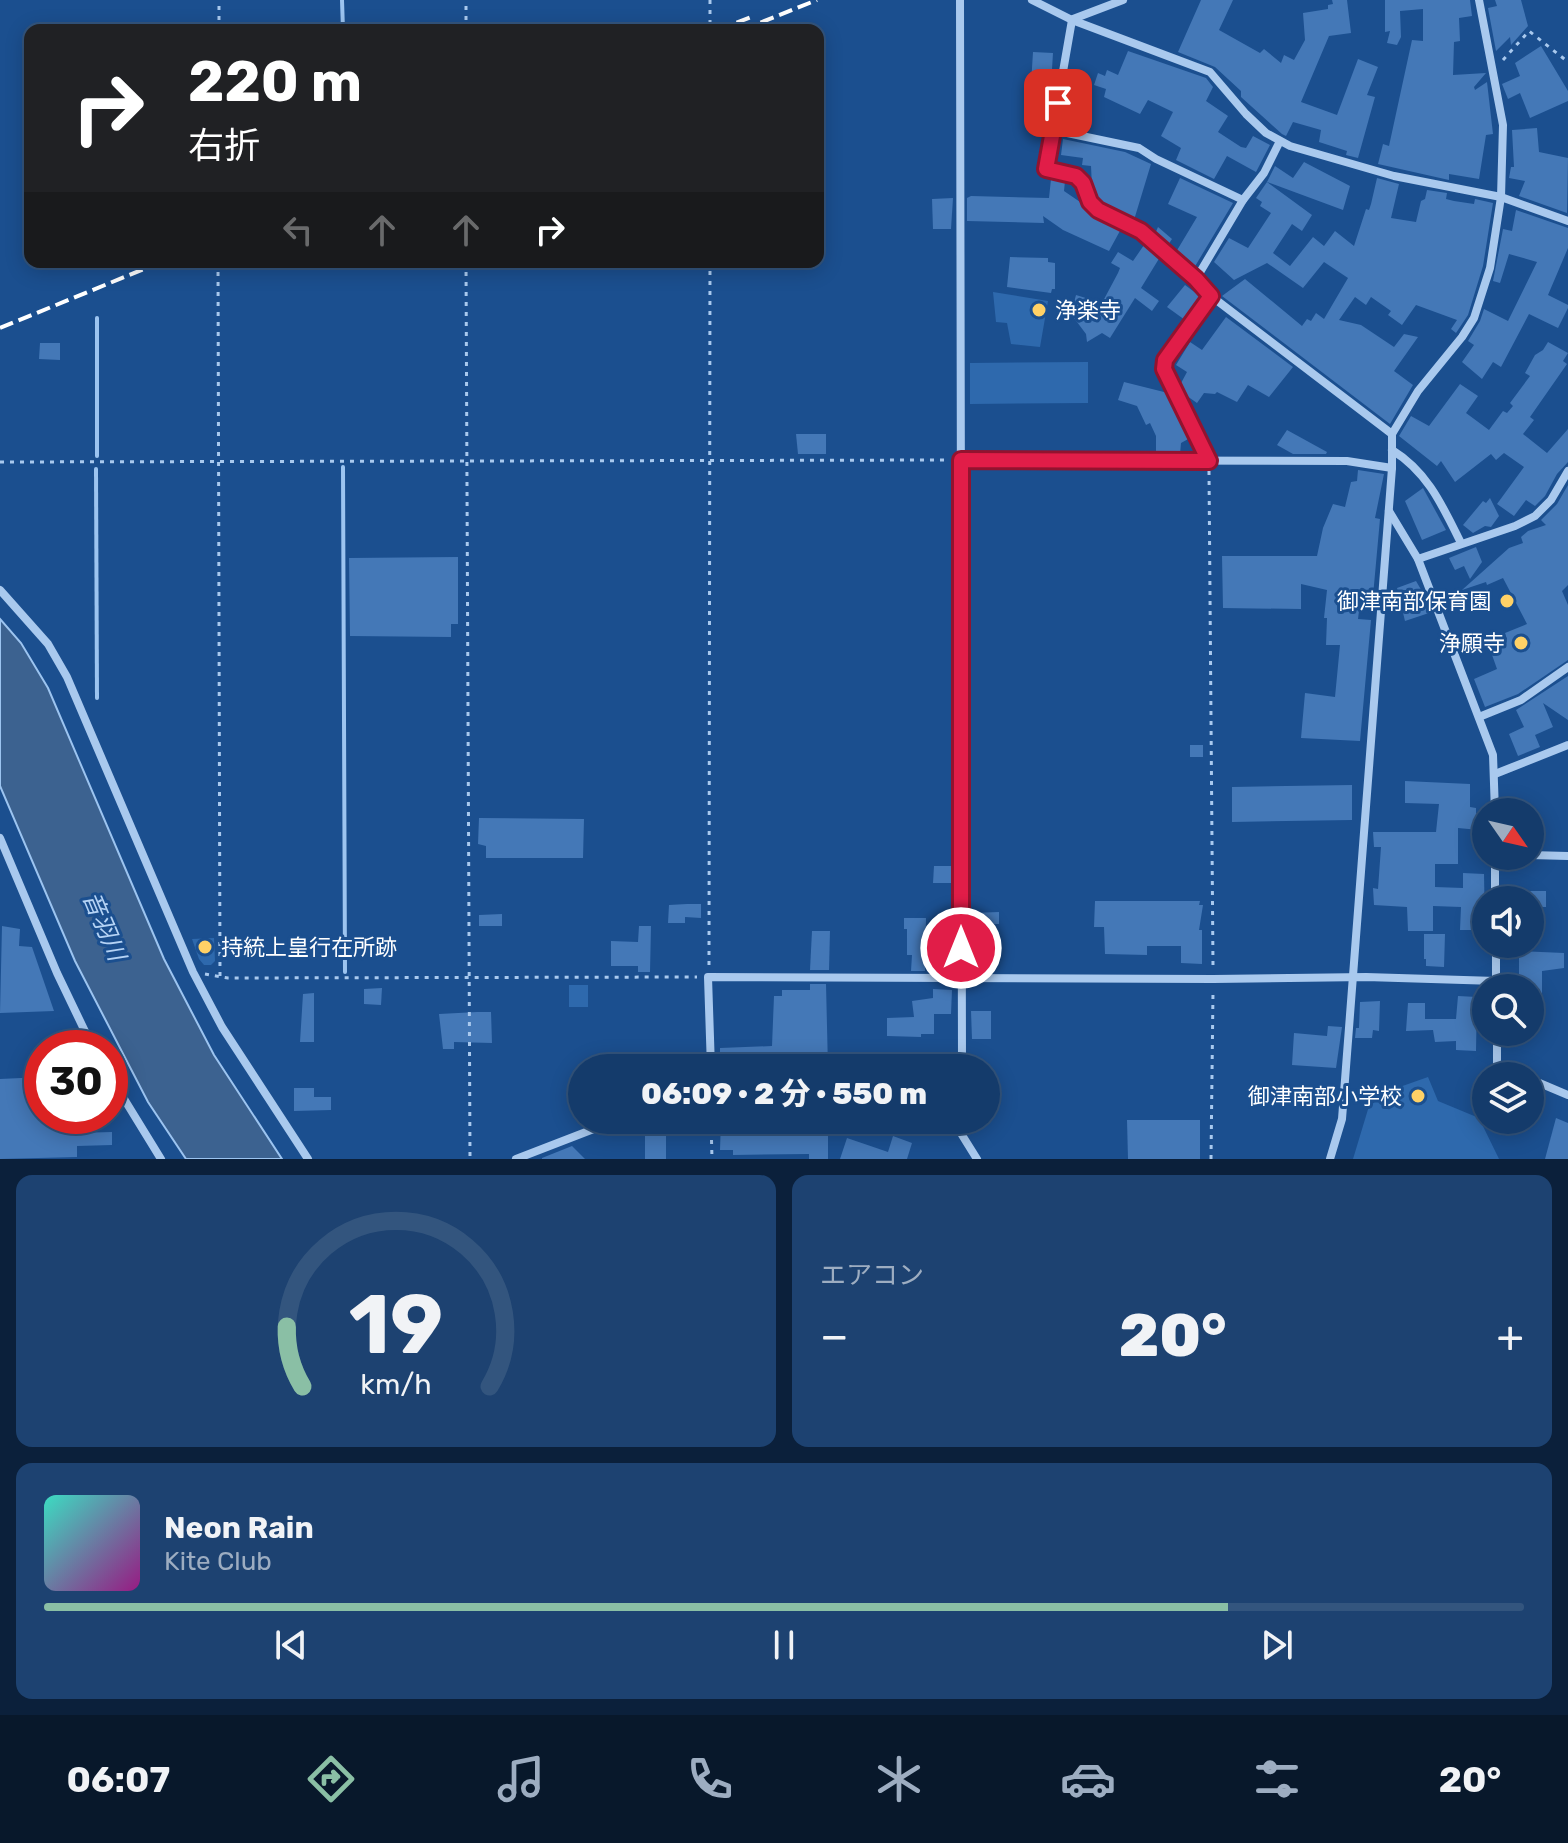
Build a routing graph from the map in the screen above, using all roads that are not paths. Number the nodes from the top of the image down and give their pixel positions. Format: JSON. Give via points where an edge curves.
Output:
{"nodes":[{"id":1,"x":960,"y":0,"type":"edge"},
{"id":2,"x":1032,"y":0,"type":"edge"},
{"id":3,"x":1123,"y":0,"type":"edge"},
{"id":4,"x":1479,"y":0,"type":"edge"},
{"id":5,"x":1072,"y":20,"type":"junction"},
{"id":6,"x":1053,"y":130,"type":"junction"},
{"id":7,"x":1280,"y":141,"type":"junction"},
{"id":8,"x":1501,"y":197,"type":"junction"},
{"id":9,"x":1243,"y":200,"type":"junction"},
{"id":10,"x":1568,"y":221,"type":"edge"},
{"id":11,"x":1196,"y":279,"type":"junction"},
{"id":12,"x":1211,"y":296,"type":"junction"},
{"id":13,"x":1392,"y":434,"type":"junction"},
{"id":14,"x":1392,"y":450,"type":"junction"},
{"id":15,"x":961,"y":460,"type":"junction"},
{"id":16,"x":1209,"y":461,"type":"junction"},
{"id":17,"x":1392,"y":468,"type":"junction"},
{"id":18,"x":1568,"y":471,"type":"edge"},
{"id":19,"x":1388,"y":509,"type":"junction"},
{"id":20,"x":1461,"y":543,"type":"junction"},
{"id":21,"x":1418,"y":559,"type":"junction"},
{"id":22,"x":0,"y":590,"type":"edge"},
{"id":23,"x":1568,"y":667,"type":"edge"},
{"id":24,"x":1479,"y":717,"type":"junction"},
{"id":25,"x":1568,"y":745,"type":"edge"},
{"id":26,"x":1495,"y":774,"type":"junction"},
{"id":27,"x":1495,"y":798,"type":"edge"},
{"id":28,"x":0,"y":838,"type":"edge"},
{"id":29,"x":1544,"y":855,"type":"edge"},
{"id":30,"x":1568,"y":856,"type":"edge"},
{"id":31,"x":1353,"y":977,"type":"junction"},
{"id":32,"x":961,"y":978,"type":"junction"},
{"id":33,"x":1472,"y":983,"type":"edge"},
{"id":34,"x":84,"y":1030,"type":"edge"},
{"id":35,"x":711,"y":1054,"type":"edge"},
{"id":36,"x":962,"y":1054,"type":"edge"},
{"id":37,"x":1544,"y":1085,"type":"edge"},
{"id":38,"x":1568,"y":1095,"type":"edge"},
{"id":39,"x":128,"y":1105,"type":"edge"},
{"id":40,"x":581,"y":1134,"type":"edge"},
{"id":41,"x":962,"y":1134,"type":"edge"},
{"id":42,"x":161,"y":1159,"type":"edge"},
{"id":43,"x":308,"y":1159,"type":"edge"},
{"id":44,"x":516,"y":1159,"type":"edge"},
{"id":45,"x":977,"y":1159,"type":"edge"},
{"id":46,"x":1330,"y":1159,"type":"edge"}],
"edges":[{"from":1,"to":15,"type":"street"},
{"from":2,"to":5,"type":"street"},
{"from":3,"to":5,"type":"street"},
{"from":4,"to":8,"type":"street","via":[[1503,125]]},
{"from":5,"to":6,"type":"street"},
{"from":5,"to":7,"type":"street","via":[[1210,72],[1246,114]]},
{"from":6,"to":9,"type":"street","via":[[1139,148]]},
{"from":6,"to":11,"type":"street","via":[[1046,169],[1076,176],[1098,210],[1141,231]]},
{"from":7,"to":8,"type":"street","via":[[1394,176]]},
{"from":7,"to":9,"type":"street"},
{"from":8,"to":10,"type":"street"},
{"from":8,"to":13,"type":"street","via":[[1490,268],[1474,318]]},
{"from":9,"to":11,"type":"street"},
{"from":11,"to":12,"type":"street"},
{"from":12,"to":13,"type":"street"},
{"from":12,"to":16,"type":"street","via":[[1165,360],[1164,369]]},
{"from":13,"to":14,"type":"street"},
{"from":14,"to":17,"type":"street"},
{"from":14,"to":20,"type":"street","via":[[1436,492]]},
{"from":15,"to":16,"type":"street"},
{"from":15,"to":32,"type":"street"},
{"from":16,"to":17,"type":"street","via":[[1347,461]]},
{"from":17,"to":19,"type":"street"},
{"from":18,"to":20,"type":"street","via":[[1535,516]]},
{"from":19,"to":21,"type":"street"},
{"from":19,"to":31,"type":"street"},
{"from":20,"to":21,"type":"street"},
{"from":21,"to":24,"type":"street"},
{"from":22,"to":43,"type":"street","via":[[48,644],[67,677],[193,972],[246,1066]]},
{"from":23,"to":24,"type":"street","via":[[1521,700]]},
{"from":24,"to":26,"type":"street"},
{"from":25,"to":26,"type":"street"},
{"from":26,"to":27,"type":"street"},
{"from":28,"to":34,"type":"street"},
{"from":29,"to":30,"type":"street"},
{"from":31,"to":32,"type":"street"},
{"from":31,"to":33,"type":"street"},
{"from":31,"to":46,"type":"street","via":[[1342,1119]]},
{"from":32,"to":35,"type":"street","via":[[708,977]]},
{"from":32,"to":36,"type":"street"},
{"from":37,"to":38,"type":"street"},
{"from":39,"to":42,"type":"street"},
{"from":40,"to":44,"type":"street"},
{"from":41,"to":45,"type":"street"}]}
